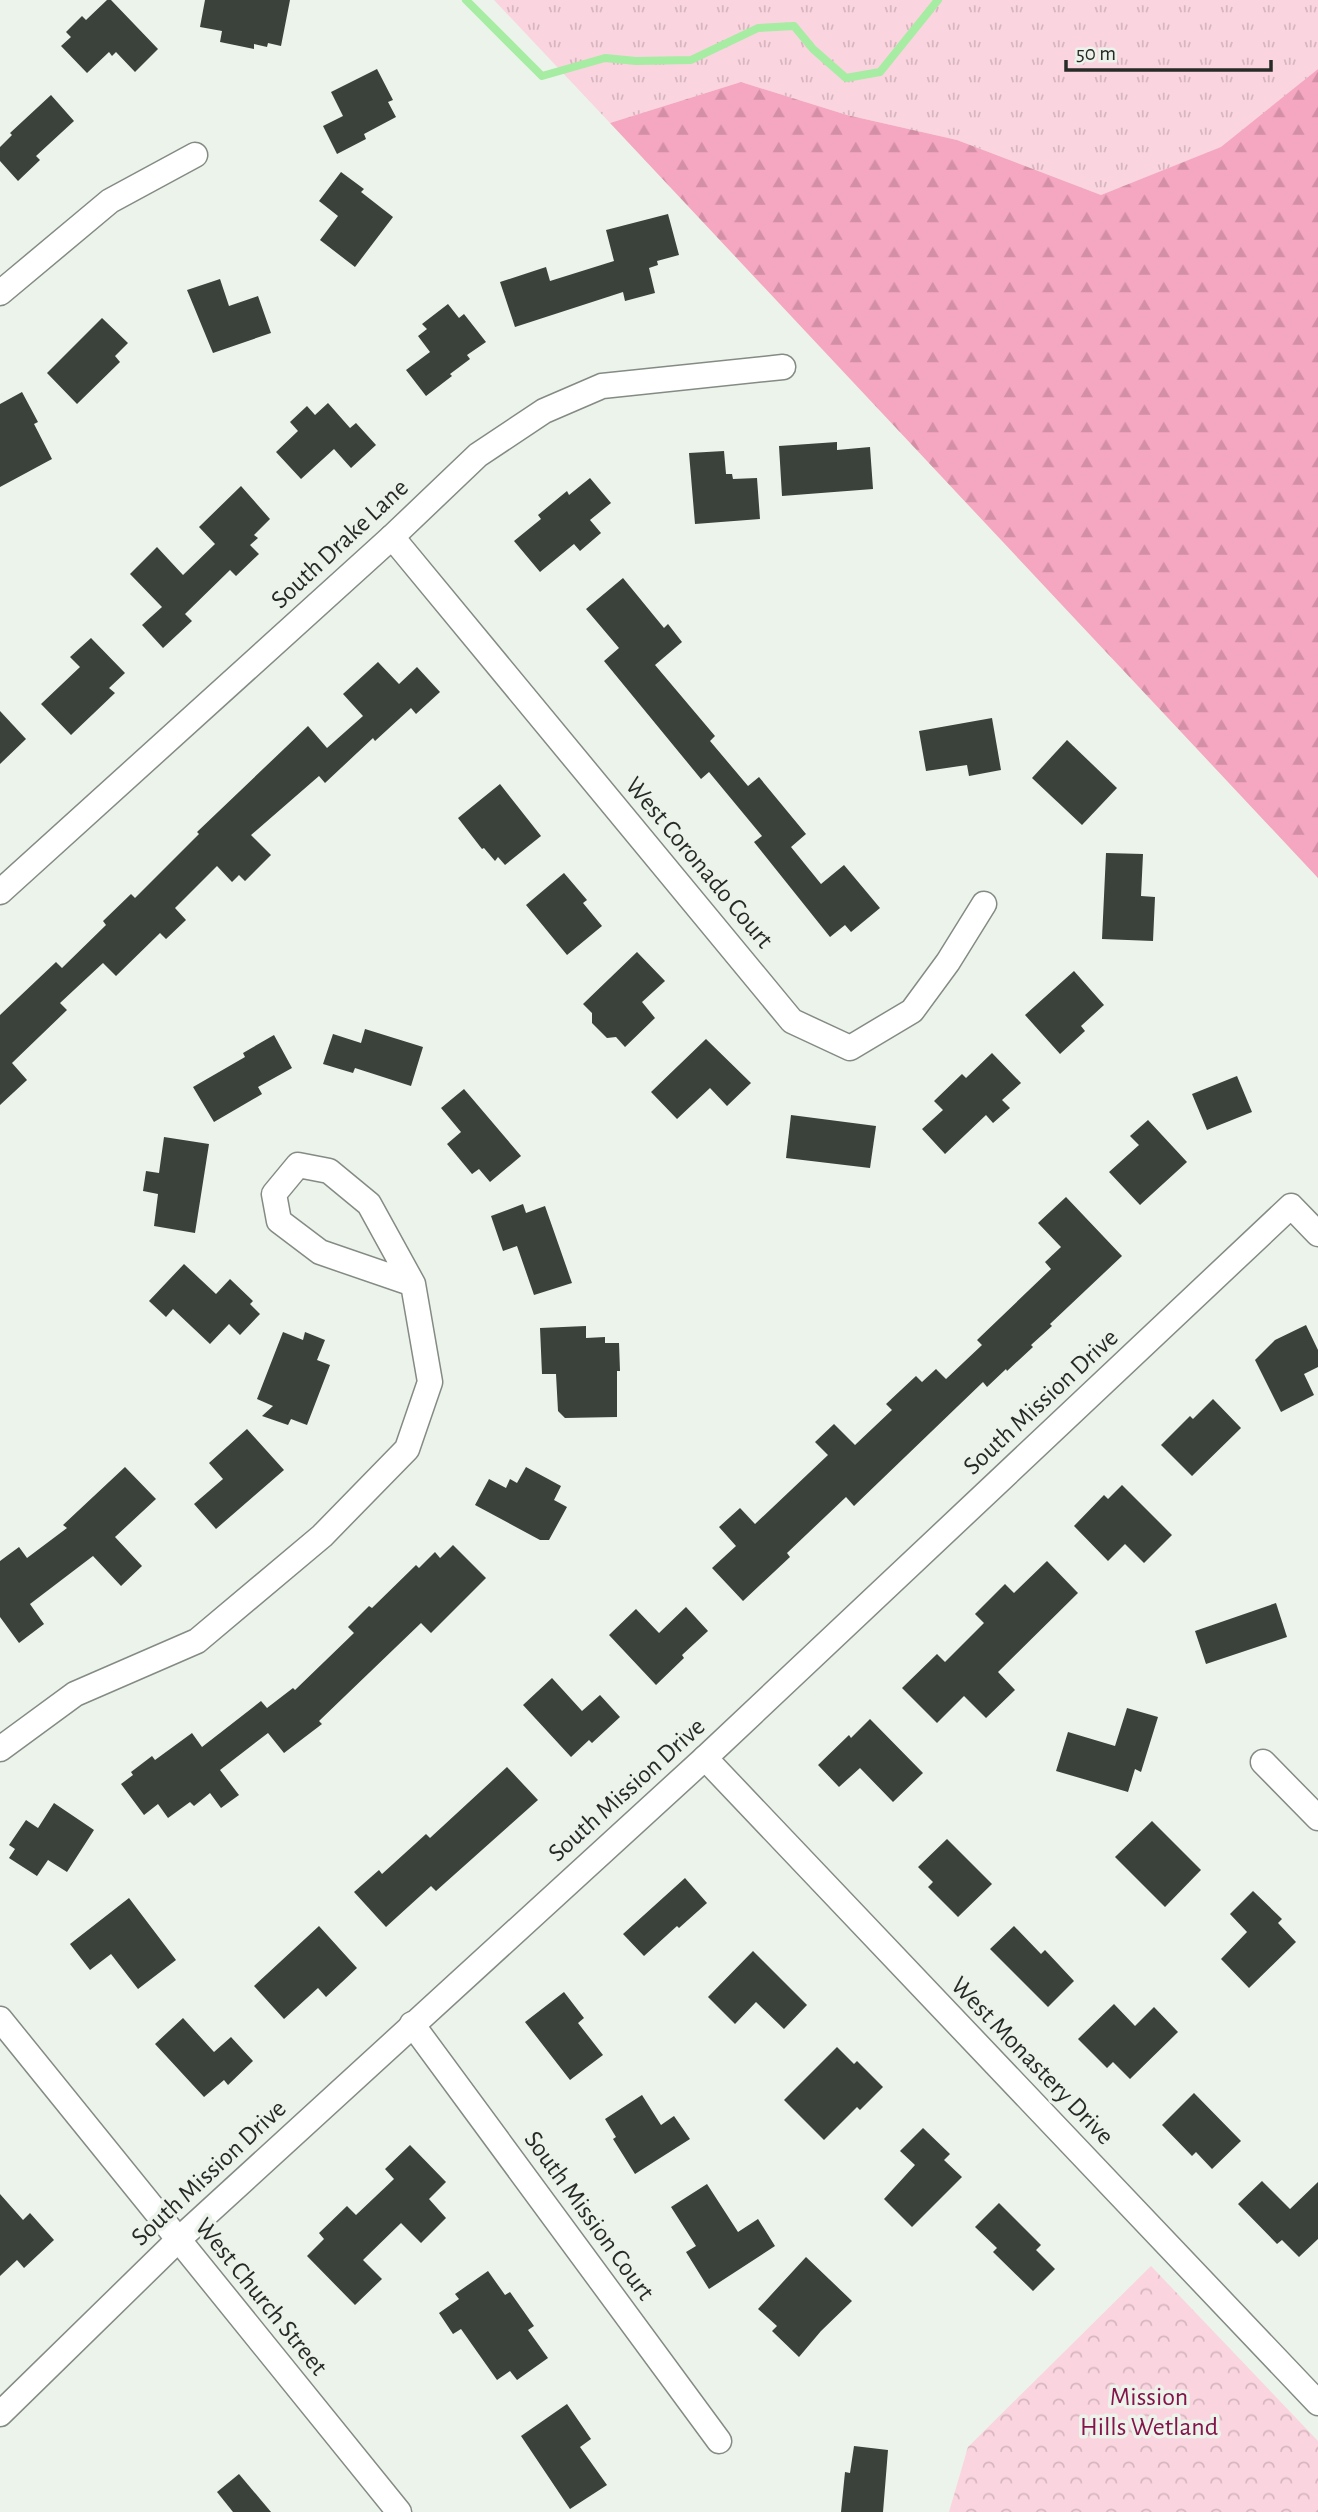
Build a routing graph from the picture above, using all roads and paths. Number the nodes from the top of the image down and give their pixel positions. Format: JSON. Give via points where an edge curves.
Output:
{"nodes":[{"id":1,"x":195,"y":155,"type":"dead end"},
{"id":2,"x":0,"y":293,"type":"edge"},
{"id":3,"x":783,"y":367,"type":"dead end"},
{"id":4,"x":392,"y":537,"type":"junction"},
{"id":5,"x":0,"y":892,"type":"edge"},
{"id":6,"x":984,"y":904,"type":"dead end"},
{"id":7,"x":1318,"y":1234,"type":"edge"},
{"id":8,"x":413,"y":1284,"type":"junction"},
{"id":9,"x":0,"y":1749,"type":"edge"},
{"id":10,"x":705,"y":1758,"type":"junction"},
{"id":11,"x":1263,"y":1762,"type":"dead end"},
{"id":12,"x":1318,"y":1818,"type":"edge"},
{"id":13,"x":0,"y":2019,"type":"edge"},
{"id":14,"x":412,"y":2024,"type":"junction"},
{"id":15,"x":178,"y":2240,"type":"junction"},
{"id":16,"x":1318,"y":2403,"type":"edge"},
{"id":17,"x":0,"y":2414,"type":"edge"},
{"id":18,"x":719,"y":2441,"type":"dead end"},
{"id":19,"x":399,"y":2512,"type":"edge"}],
"edges":[{"from":1,"to":2,"type":"street","via":[[110,201]]},
{"from":3,"to":4,"type":"street","name":"South Drake Lane","via":[[603,386],[544,411],[478,455]]},
{"from":4,"to":5,"type":"street","name":"South Drake Lane"},
{"from":4,"to":6,"type":"street","name":"West Coronado Court","via":[[792,1021],[849,1048],[912,1011]]},
{"from":7,"to":10,"type":"street","name":"South Mission Drive","via":[[1291,1206]]},
{"from":8,"to":8,"type":"street","via":[[369,1204],[328,1171],[298,1166],[274,1194],[278,1221],[320,1252]]},
{"from":8,"to":9,"type":"street","via":[[430,1382],[407,1449],[322,1536],[197,1641],[75,1694]]},
{"from":10,"to":14,"type":"street","name":"South Mission Drive"},
{"from":10,"to":16,"type":"street","name":"West Monastery Drive"},
{"from":11,"to":12,"type":"street"},
{"from":13,"to":15,"type":"street","name":"West Church Street"},
{"from":14,"to":15,"type":"street","name":"South Mission Drive"},
{"from":14,"to":18,"type":"street","name":"South Mission Court"},
{"from":15,"to":17,"type":"street","name":"South Mission Drive"},
{"from":15,"to":19,"type":"street","name":"West Church Street"}]}
